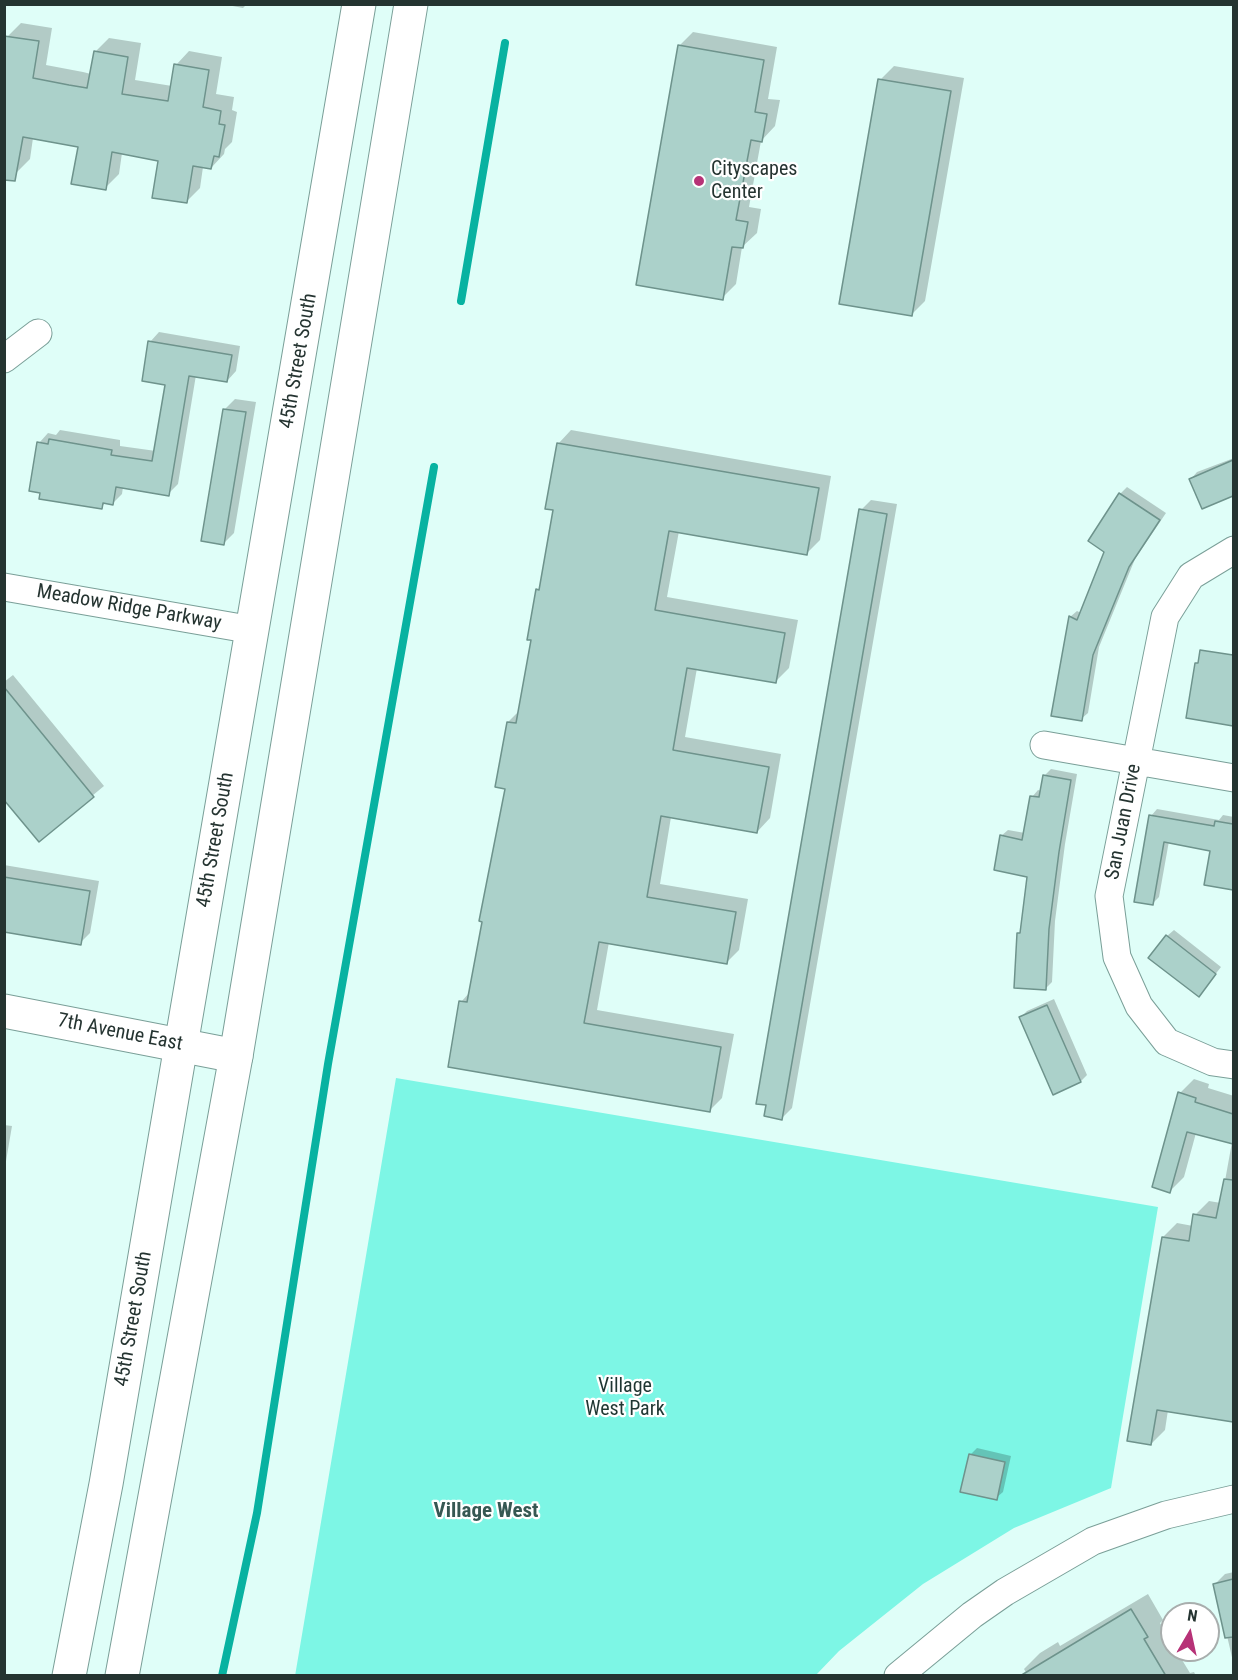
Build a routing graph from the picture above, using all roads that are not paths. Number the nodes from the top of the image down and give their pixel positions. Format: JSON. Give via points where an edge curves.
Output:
{"nodes":[{"id":1,"x":359,"y":4,"type":"edge"},
{"id":2,"x":411,"y":4,"type":"edge"},
{"id":3,"x":38,"y":333,"type":"dead end"},
{"id":4,"x":4,"y":359,"type":"edge"},
{"id":5,"x":1233,"y":550,"type":"edge"},
{"id":6,"x":4,"y":587,"type":"edge"},
{"id":7,"x":253,"y":630,"type":"junction"},
{"id":8,"x":1044,"y":745,"type":"dead end"},
{"id":9,"x":1136,"y":761,"type":"junction"},
{"id":10,"x":1233,"y":778,"type":"edge"},
{"id":11,"x":4,"y":1011,"type":"edge"},
{"id":12,"x":180,"y":1045,"type":"junction"},
{"id":13,"x":236,"y":1056,"type":"junction"},
{"id":14,"x":1233,"y":1065,"type":"edge"},
{"id":15,"x":1233,"y":1499,"type":"edge"},
{"id":16,"x":69,"y":1676,"type":"edge"},
{"id":17,"x":122,"y":1676,"type":"edge"},
{"id":18,"x":897,"y":1676,"type":"edge"}],
"edges":[{"from":1,"to":7,"type":"main road","name":"45th Street South"},
{"from":2,"to":13,"type":"main road"},
{"from":3,"to":4,"type":"street"},
{"from":5,"to":9,"type":"street","name":"San Juan Drive","via":[[1191,576],[1165,617]]},
{"from":6,"to":7,"type":"street","name":"Meadow Ridge Parkway"},
{"from":7,"to":12,"type":"main road","name":"45th Street South"},
{"from":8,"to":9,"type":"street"},
{"from":9,"to":10,"type":"street"},
{"from":9,"to":14,"type":"street","name":"San Juan Drive","via":[[1109,896],[1117,957],[1139,1006],[1167,1042],[1213,1062]]},
{"from":11,"to":12,"type":"main road","name":"7th Avenue East"},
{"from":12,"to":13,"type":"main road","name":"7th Avenue East"},
{"from":12,"to":16,"type":"main road","name":"45th Street South","via":[[106,1484]]},
{"from":13,"to":17,"type":"main road"},
{"from":15,"to":18,"type":"street","via":[[1166,1515],[1092,1541],[1005,1592]]}]}
